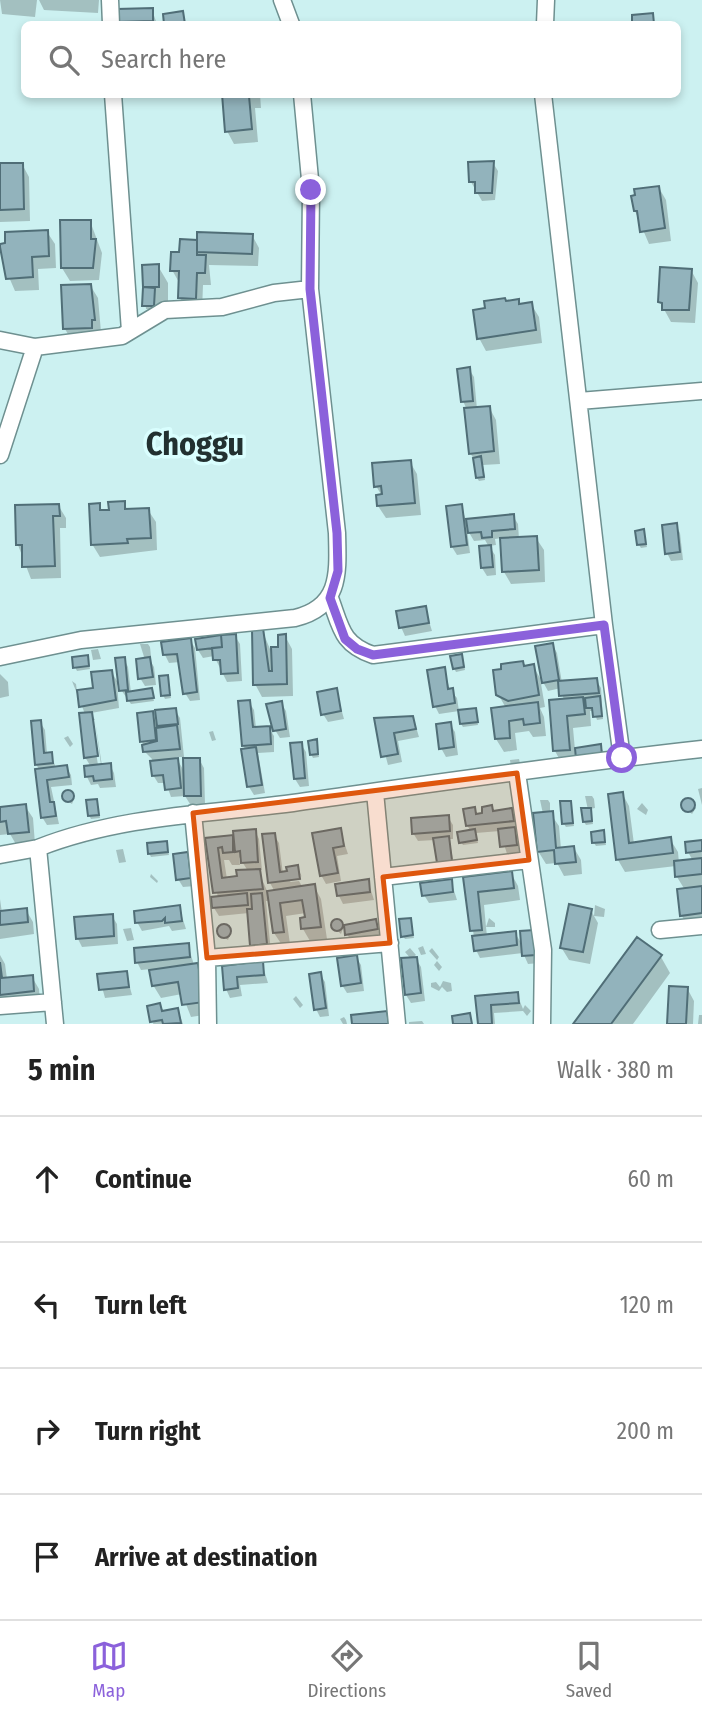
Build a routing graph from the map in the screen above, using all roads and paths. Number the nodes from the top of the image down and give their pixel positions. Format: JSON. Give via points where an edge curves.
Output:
{"nodes":[{"id":1,"x":110,"y":0,"type":"edge"},
{"id":2,"x":282,"y":0,"type":"edge"},
{"id":3,"x":546,"y":0,"type":"edge"},
{"id":4,"x":111,"y":21,"type":"edge"},
{"id":5,"x":290,"y":21,"type":"edge"},
{"id":6,"x":545,"y":21,"type":"edge"},
{"id":7,"x":113,"y":98,"type":"edge"},
{"id":8,"x":302,"y":98,"type":"edge"},
{"id":9,"x":543,"y":98,"type":"edge"},
{"id":10,"x":310,"y":289,"type":"junction"},
{"id":11,"x":130,"y":331,"type":"junction"},
{"id":12,"x":0,"y":340,"type":"edge"},
{"id":13,"x":35,"y":347,"type":"junction"},
{"id":14,"x":702,"y":391,"type":"edge"},
{"id":15,"x":579,"y":401,"type":"junction"},
{"id":16,"x":0,"y":455,"type":"edge"},
{"id":17,"x":330,"y":598,"type":"junction"},
{"id":18,"x":604,"y":625,"type":"junction"},
{"id":19,"x":0,"y":657,"type":"edge"},
{"id":20,"x":702,"y":749,"type":"edge"},
{"id":21,"x":622,"y":758,"type":"junction"},
{"id":22,"x":517,"y":772,"type":"junction"},
{"id":23,"x":375,"y":792,"type":"junction"},
{"id":24,"x":193,"y":813,"type":"junction"},
{"id":25,"x":38,"y":848,"type":"junction"},
{"id":26,"x":0,"y":855,"type":"edge"},
{"id":27,"x":529,"y":860,"type":"junction"},
{"id":28,"x":383,"y":877,"type":"junction"},
{"id":29,"x":702,"y":926,"type":"edge"},
{"id":30,"x":660,"y":930,"type":"dead end"},
{"id":31,"x":390,"y":943,"type":"junction"},
{"id":32,"x":207,"y":958,"type":"junction"},
{"id":33,"x":53,"y":1002,"type":"junction"},
{"id":34,"x":0,"y":1006,"type":"edge"},
{"id":35,"x":55,"y":1024,"type":"edge"},
{"id":36,"x":208,"y":1024,"type":"edge"},
{"id":37,"x":397,"y":1024,"type":"edge"},
{"id":38,"x":542,"y":1024,"type":"edge"}],
"edges":[{"from":1,"to":4,"type":"street"},
{"from":2,"to":5,"type":"street"},
{"from":3,"to":6,"type":"street"},
{"from":7,"to":11,"type":"street"},
{"from":8,"to":10,"type":"street","via":[[311,190]]},
{"from":9,"to":15,"type":"street"},
{"from":10,"to":11,"type":"street","via":[[222,307],[165,310]]},
{"from":10,"to":17,"type":"street","via":[[337,533],[338,571]]},
{"from":11,"to":13,"type":"street","via":[[122,336]]},
{"from":12,"to":13,"type":"street"},
{"from":13,"to":16,"type":"street"},
{"from":14,"to":15,"type":"street"},
{"from":15,"to":18,"type":"street"},
{"from":17,"to":18,"type":"street","via":[[345,639],[373,655]]},
{"from":17,"to":19,"type":"street","via":[[313,614],[295,618],[81,640]]},
{"from":18,"to":21,"type":"street"},
{"from":20,"to":21,"type":"street"},
{"from":21,"to":22,"type":"street"},
{"from":22,"to":23,"type":"street"},
{"from":22,"to":27,"type":"street"},
{"from":23,"to":24,"type":"street"},
{"from":23,"to":28,"type":"street"},
{"from":24,"to":25,"type":"street","via":[[89,832]]},
{"from":24,"to":32,"type":"street"},
{"from":25,"to":26,"type":"street"},
{"from":25,"to":33,"type":"street"},
{"from":27,"to":28,"type":"street"},
{"from":27,"to":38,"type":"street","via":[[543,950]]},
{"from":28,"to":31,"type":"street"},
{"from":29,"to":30,"type":"street"},
{"from":31,"to":32,"type":"street"},
{"from":31,"to":37,"type":"street"},
{"from":32,"to":36,"type":"street"},
{"from":33,"to":34,"type":"street"},
{"from":33,"to":35,"type":"street"}]}
